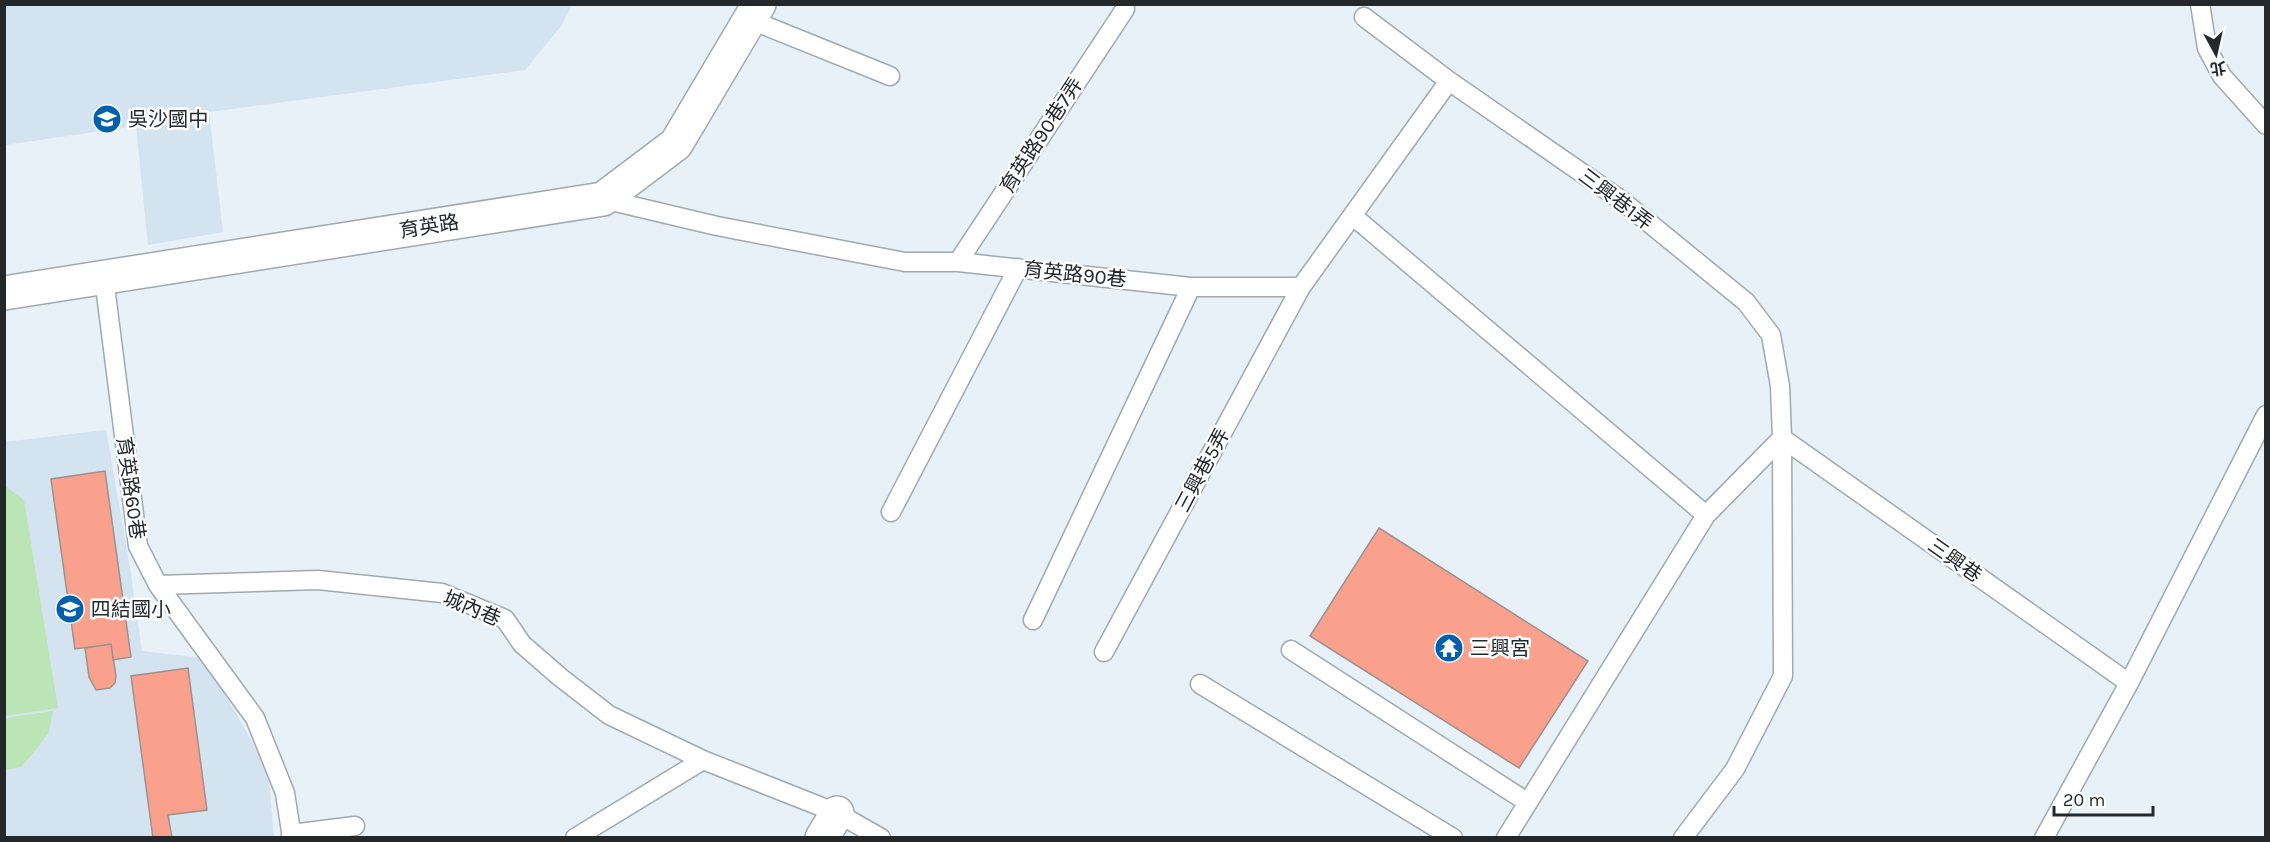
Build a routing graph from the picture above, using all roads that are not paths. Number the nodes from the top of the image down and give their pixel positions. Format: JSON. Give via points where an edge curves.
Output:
{"nodes":[{"id":1,"x":2200,"y":4,"type":"edge"},
{"id":2,"x":1125,"y":9,"type":"dead end"},
{"id":3,"x":755,"y":12,"type":"edge"},
{"id":4,"x":1364,"y":17,"type":"dead end"},
{"id":5,"x":890,"y":76,"type":"dead end"},
{"id":6,"x":1449,"y":81,"type":"junction"},
{"id":7,"x":2265,"y":125,"type":"edge"},
{"id":8,"x":603,"y":200,"type":"junction"},
{"id":9,"x":1353,"y":216,"type":"junction"},
{"id":10,"x":958,"y":262,"type":"junction"},
{"id":11,"x":1018,"y":268,"type":"junction"},
{"id":12,"x":104,"y":278,"type":"junction"},
{"id":13,"x":1191,"y":286,"type":"junction"},
{"id":14,"x":1300,"y":287,"type":"junction"},
{"id":15,"x":4,"y":293,"type":"edge"},
{"id":16,"x":2265,"y":415,"type":"edge"},
{"id":17,"x":1782,"y":438,"type":"junction"},
{"id":18,"x":891,"y":512,"type":"dead end"},
{"id":19,"x":1707,"y":515,"type":"junction"},
{"id":20,"x":158,"y":585,"type":"junction"},
{"id":21,"x":1033,"y":620,"type":"dead end"},
{"id":22,"x":1291,"y":651,"type":"dead end"},
{"id":23,"x":1104,"y":652,"type":"dead end"},
{"id":24,"x":2129,"y":682,"type":"junction"},
{"id":25,"x":1200,"y":684,"type":"dead end"},
{"id":26,"x":703,"y":760,"type":"junction"},
{"id":27,"x":1527,"y":802,"type":"junction"},
{"id":28,"x":830,"y":825,"type":"edge"},
{"id":29,"x":355,"y":826,"type":"dead end"},
{"id":30,"x":291,"y":836,"type":"edge"},
{"id":31,"x":575,"y":837,"type":"edge"},
{"id":32,"x":881,"y":837,"type":"edge"},
{"id":33,"x":1453,"y":837,"type":"edge"},
{"id":34,"x":1506,"y":837,"type":"edge"},
{"id":35,"x":1683,"y":837,"type":"edge"},
{"id":36,"x":2044,"y":837,"type":"edge"}],
"edges":[{"from":1,"to":7,"type":"lane","via":[[2206,48],[2222,76]]},
{"from":2,"to":10,"type":"lane","name":"育英路90巷7弄"},
{"from":3,"to":5,"type":"lane"},
{"from":3,"to":8,"type":"street","name":"育英路","via":[[676,144]]},
{"from":4,"to":6,"type":"lane","name":"三興巷1弄"},
{"from":6,"to":9,"type":"lane"},
{"from":6,"to":17,"type":"lane","name":"三興巷1弄","via":[[1621,200],[1746,302],[1771,336],[1780,386]]},
{"from":8,"to":10,"type":"lane","name":"育英路90巷","via":[[904,262]]},
{"from":8,"to":12,"type":"street","name":"育英路"},
{"from":9,"to":14,"type":"lane"},
{"from":9,"to":19,"type":"lane"},
{"from":10,"to":11,"type":"lane","name":"育英路90巷"},
{"from":11,"to":13,"type":"lane","name":"育英路90巷"},
{"from":11,"to":18,"type":"lane"},
{"from":12,"to":15,"type":"street","name":"育英路"},
{"from":12,"to":20,"type":"lane","name":"育英路60巷","via":[[138,546]]},
{"from":13,"to":14,"type":"lane","name":"育英路90巷"},
{"from":13,"to":21,"type":"lane"},
{"from":14,"to":23,"type":"lane","name":"三興巷5弄"},
{"from":16,"to":24,"type":"lane"},
{"from":17,"to":19,"type":"lane"},
{"from":17,"to":24,"type":"lane","name":"三興巷"},
{"from":17,"to":35,"type":"lane","name":"三興巷1弄","via":[[1783,676],[1735,769]]},
{"from":19,"to":27,"type":"lane"},
{"from":20,"to":26,"type":"lane","name":"城內巷","via":[[318,580],[442,593],[505,619],[522,644],[609,715]]},
{"from":20,"to":30,"type":"lane","name":"育英路60巷","via":[[255,718],[285,793]]},
{"from":22,"to":27,"type":"lane"},
{"from":24,"to":36,"type":"lane"},
{"from":25,"to":33,"type":"lane"},
{"from":26,"to":28,"type":"lane","name":"城內巷"},
{"from":26,"to":31,"type":"lane"},
{"from":27,"to":34,"type":"lane"},
{"from":28,"to":32,"type":"lane","name":"城內巷"},
{"from":29,"to":30,"type":"lane"}]}
